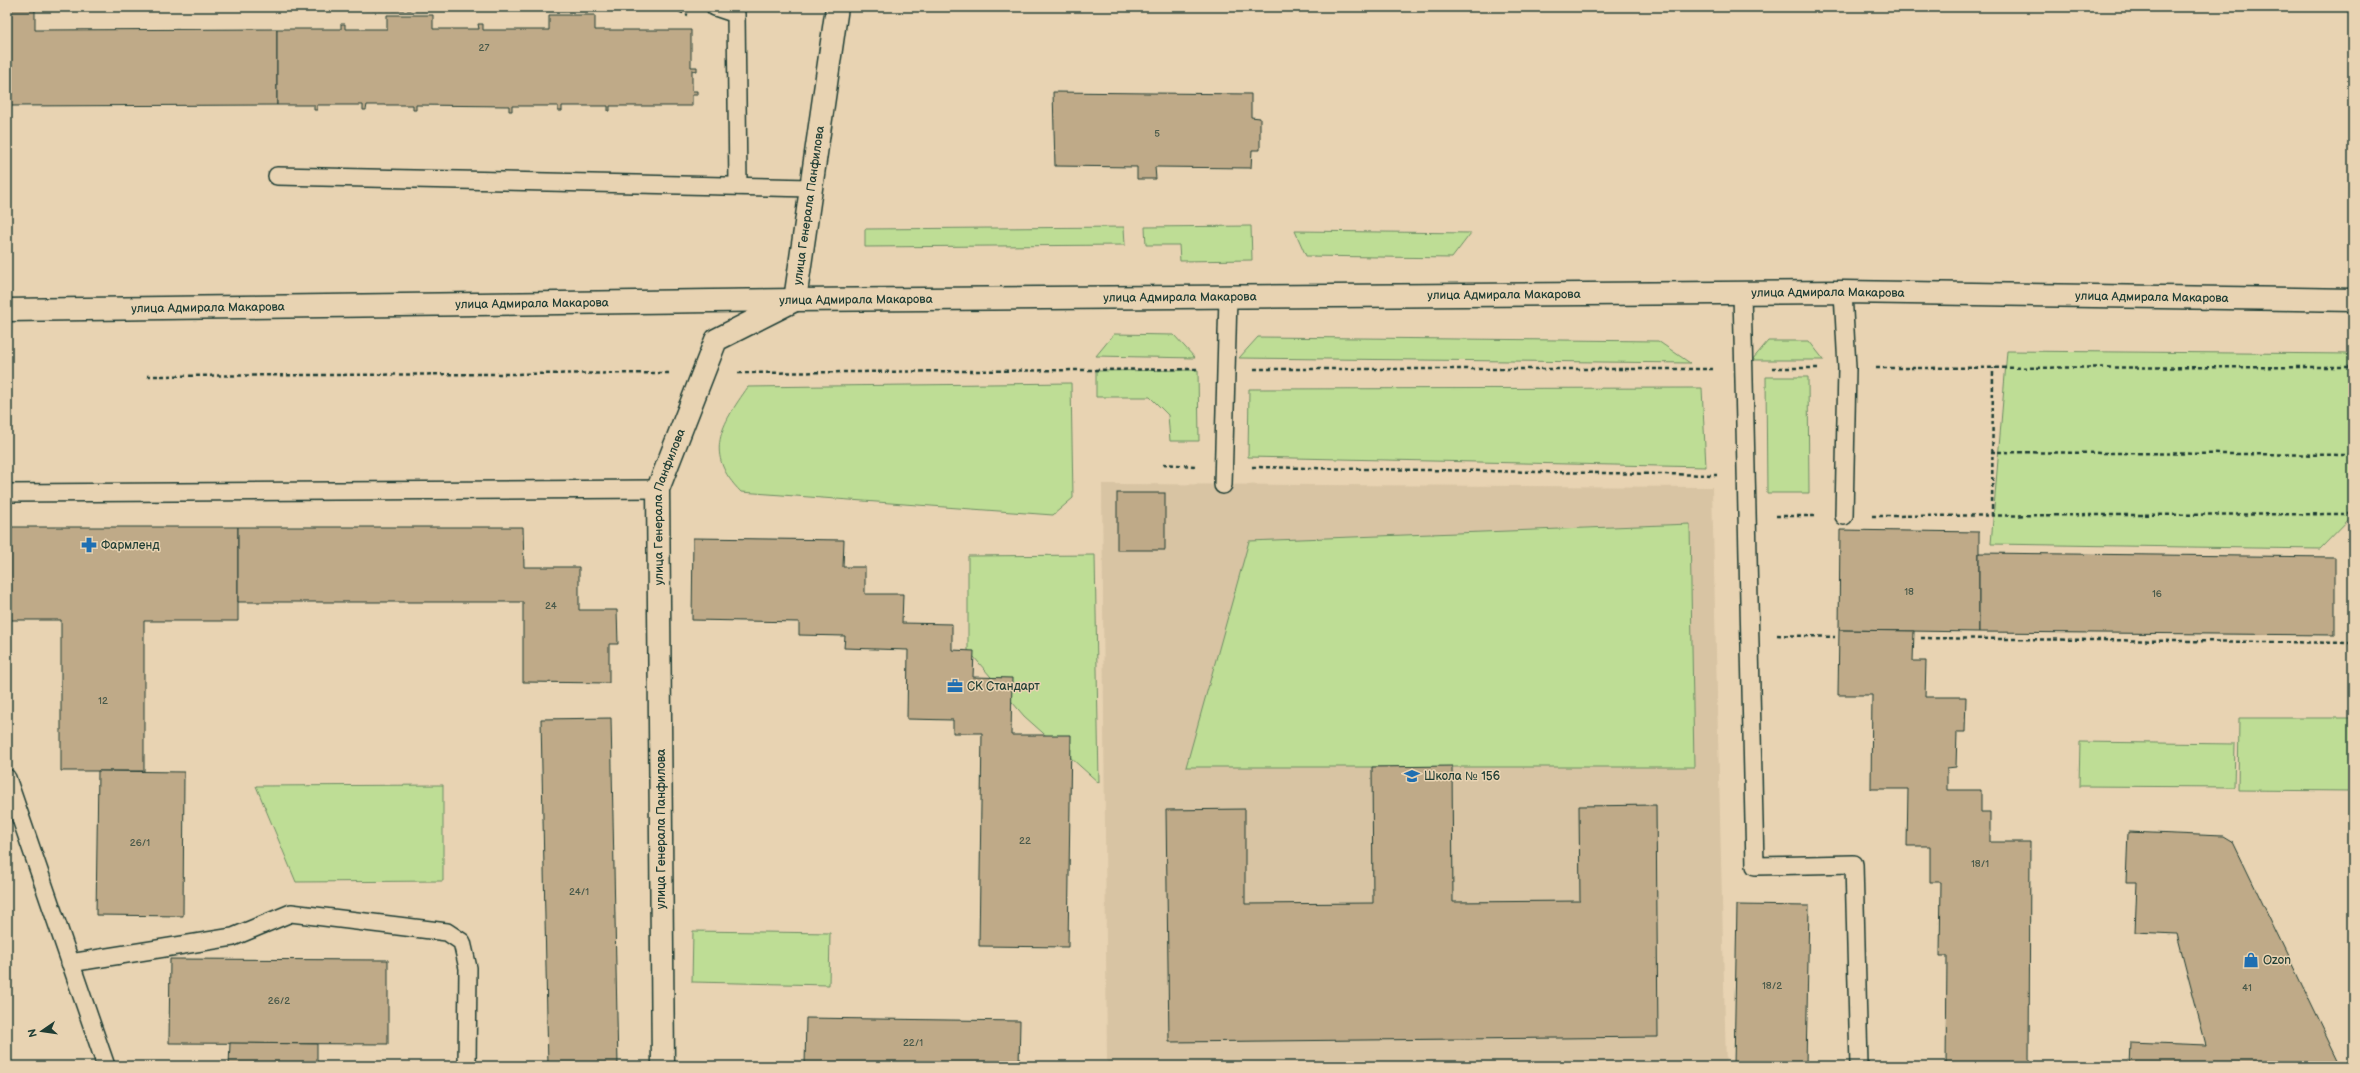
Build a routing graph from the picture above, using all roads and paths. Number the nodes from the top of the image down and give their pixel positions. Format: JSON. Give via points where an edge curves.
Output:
{"nodes":[{"id":1,"x":715,"y":7,"type":"edge"},
{"id":2,"x":837,"y":7,"type":"edge"},
{"id":3,"x":295,"y":9,"type":"dead end"},
{"id":4,"x":693,"y":17,"type":"dead end"},
{"id":5,"x":277,"y":176,"type":"dead end"},
{"id":6,"x":738,"y":186,"type":"junction"},
{"id":7,"x":811,"y":188,"type":"junction"},
{"id":8,"x":1742,"y":292,"type":"junction"},
{"id":9,"x":1843,"y":292,"type":"junction"},
{"id":10,"x":1228,"y":297,"type":"junction"},
{"id":11,"x":795,"y":300,"type":"junction"},
{"id":12,"x":2353,"y":300,"type":"edge"},
{"id":13,"x":7,"y":310,"type":"edge"},
{"id":14,"x":2353,"y":367,"type":"edge"},
{"id":15,"x":1743,"y":368,"type":"junction"},
{"id":16,"x":1847,"y":368,"type":"junction"},
{"id":17,"x":1993,"y":368,"type":"junction"},
{"id":18,"x":1227,"y":369,"type":"junction"},
{"id":19,"x":1992,"y":452,"type":"junction"},
{"id":20,"x":2353,"y":454,"type":"edge"},
{"id":21,"x":1223,"y":467,"type":"junction"},
{"id":22,"x":1746,"y":476,"type":"junction"},
{"id":23,"x":1223,"y":485,"type":"dead end"},
{"id":24,"x":658,"y":489,"type":"junction"},
{"id":25,"x":7,"y":493,"type":"edge"},
{"id":26,"x":2353,"y":514,"type":"edge"},
{"id":27,"x":1746,"y":516,"type":"junction"},
{"id":28,"x":1844,"y":516,"type":"junction"},
{"id":29,"x":1992,"y":516,"type":"junction"},
{"id":30,"x":1750,"y":634,"type":"junction"},
{"id":31,"x":1835,"y":637,"type":"dead end"},
{"id":32,"x":1920,"y":638,"type":"dead end"},
{"id":33,"x":2353,"y":643,"type":"edge"},
{"id":34,"x":7,"y":778,"type":"edge"},
{"id":35,"x":70,"y":963,"type":"junction"},
{"id":36,"x":106,"y":1066,"type":"edge"},
{"id":37,"x":467,"y":1066,"type":"edge"},
{"id":38,"x":663,"y":1066,"type":"edge"},
{"id":39,"x":1859,"y":1066,"type":"edge"}],
"edges":[{"from":1,"to":6,"type":"lane","via":[[736,14]]},
{"from":2,"to":7,"type":"street","name":"улица Генерала Панфилова"},
{"from":3,"to":4,"type":"path","via":[[673,9]]},
{"from":5,"to":6,"type":"lane"},
{"from":6,"to":7,"type":"lane"},
{"from":7,"to":11,"type":"street","name":"улица Генерала Панфилова"},
{"from":8,"to":9,"type":"street","name":"улица Адмирала Макарова"},
{"from":8,"to":10,"type":"street","name":"улица Адмирала Макарова"},
{"from":8,"to":15,"type":"lane"},
{"from":9,"to":12,"type":"street","name":"улица Адмирала Макарова"},
{"from":9,"to":16,"type":"lane"},
{"from":10,"to":11,"type":"street","name":"улица Адмирала Макарова"},
{"from":10,"to":18,"type":"lane"},
{"from":11,"to":13,"type":"street","name":"улица Адмирала Макарова"},
{"from":11,"to":24,"type":"street","name":"улица Генерала Панфилова","via":[[716,340]]},
{"from":14,"to":17,"type":"path"},
{"from":15,"to":16,"type":"path"},
{"from":15,"to":18,"type":"path"},
{"from":15,"to":22,"type":"lane"},
{"from":16,"to":17,"type":"path"},
{"from":16,"to":28,"type":"lane"},
{"from":17,"to":19,"type":"path"},
{"from":18,"to":21,"type":"lane"},
{"from":19,"to":20,"type":"path"},
{"from":19,"to":29,"type":"path"},
{"from":21,"to":22,"type":"path"},
{"from":21,"to":23,"type":"lane"},
{"from":22,"to":27,"type":"lane"},
{"from":24,"to":25,"type":"lane"},
{"from":24,"to":38,"type":"street","name":"улица Генерала Панфилова"},
{"from":26,"to":29,"type":"path"},
{"from":27,"to":28,"type":"path"},
{"from":27,"to":30,"type":"lane"},
{"from":28,"to":29,"type":"path"},
{"from":30,"to":31,"type":"path"},
{"from":30,"to":39,"type":"lane","via":[[1755,866],[1854,864]]},
{"from":32,"to":33,"type":"path"},
{"from":34,"to":35,"type":"lane"},
{"from":35,"to":36,"type":"lane"},
{"from":35,"to":37,"type":"lane","via":[[232,937],[291,913],[447,932],[462,942],[468,968]]}]}
